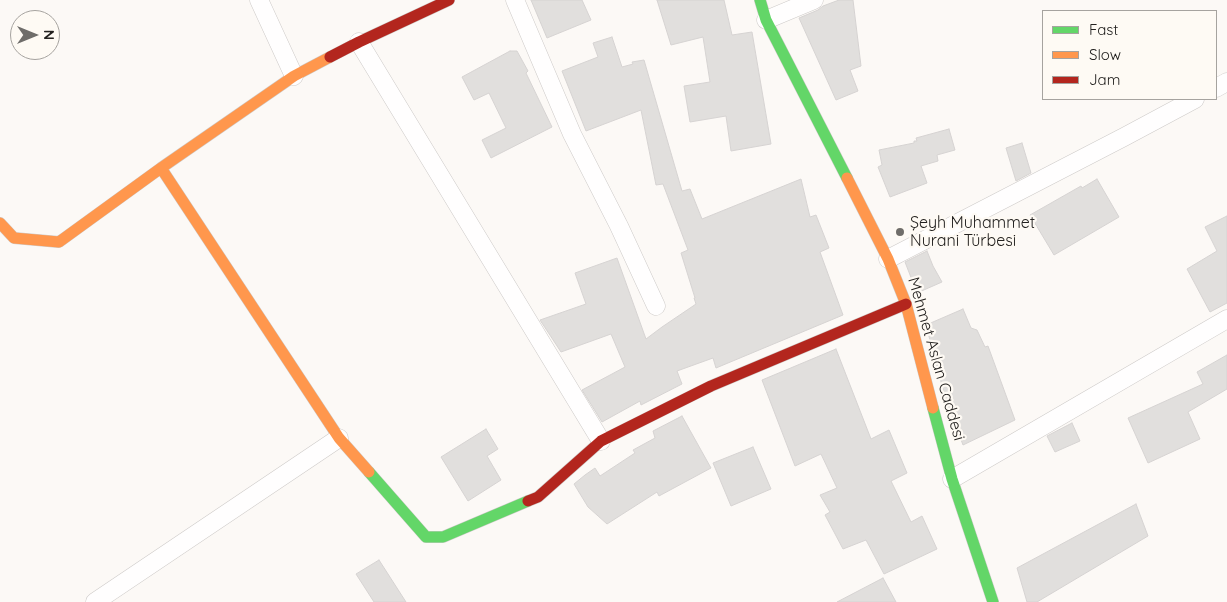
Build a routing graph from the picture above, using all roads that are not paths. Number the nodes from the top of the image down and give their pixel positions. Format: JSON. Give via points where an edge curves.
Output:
{"nodes":[{"id":1,"x":259,"y":0,"type":"edge"},
{"id":2,"x":449,"y":0,"type":"edge"},
{"id":3,"x":515,"y":0,"type":"edge"},
{"id":4,"x":760,"y":0,"type":"edge"},
{"id":5,"x":814,"y":0,"type":"edge"},
{"id":6,"x":766,"y":20,"type":"junction"},
{"id":7,"x":359,"y":42,"type":"junction"},
{"id":8,"x":294,"y":76,"type":"junction"},
{"id":9,"x":1193,"y":100,"type":"edge"},
{"id":10,"x":161,"y":168,"type":"junction"},
{"id":11,"x":0,"y":223,"type":"edge"},
{"id":12,"x":888,"y":259,"type":"junction"},
{"id":13,"x":906,"y":304,"type":"junction"},
{"id":14,"x":656,"y":306,"type":"dead end"},
{"id":15,"x":1227,"y":319,"type":"edge"},
{"id":16,"x":339,"y":438,"type":"junction"},
{"id":17,"x":601,"y":441,"type":"junction"},
{"id":18,"x":952,"y":479,"type":"junction"},
{"id":19,"x":94,"y":602,"type":"edge"},
{"id":20,"x":993,"y":602,"type":"edge"}],
"edges":[{"from":1,"to":8,"type":"street"},
{"from":2,"to":7,"type":"street"},
{"from":3,"to":14,"type":"street","via":[[572,134]]},
{"from":4,"to":6,"type":"street","name":"Mehmet Aslan Caddesi"},
{"from":5,"to":6,"type":"street"},
{"from":6,"to":12,"type":"street","name":"Mehmet Aslan Caddesi"},
{"from":7,"to":8,"type":"street"},
{"from":7,"to":17,"type":"street"},
{"from":8,"to":10,"type":"street"},
{"from":9,"to":12,"type":"street"},
{"from":10,"to":11,"type":"street","via":[[59,242],[14,238]]},
{"from":10,"to":16,"type":"street"},
{"from":12,"to":13,"type":"street","name":"Mehmet Aslan Caddesi"},
{"from":13,"to":17,"type":"street","via":[[711,386]]},
{"from":13,"to":18,"type":"street","name":"Mehmet Aslan Caddesi"},
{"from":15,"to":18,"type":"street"},
{"from":16,"to":17,"type":"street","via":[[426,537],[443,537],[538,498]]},
{"from":16,"to":19,"type":"street"},
{"from":18,"to":20,"type":"street","name":"Mehmet Aslan Caddesi"}]}
